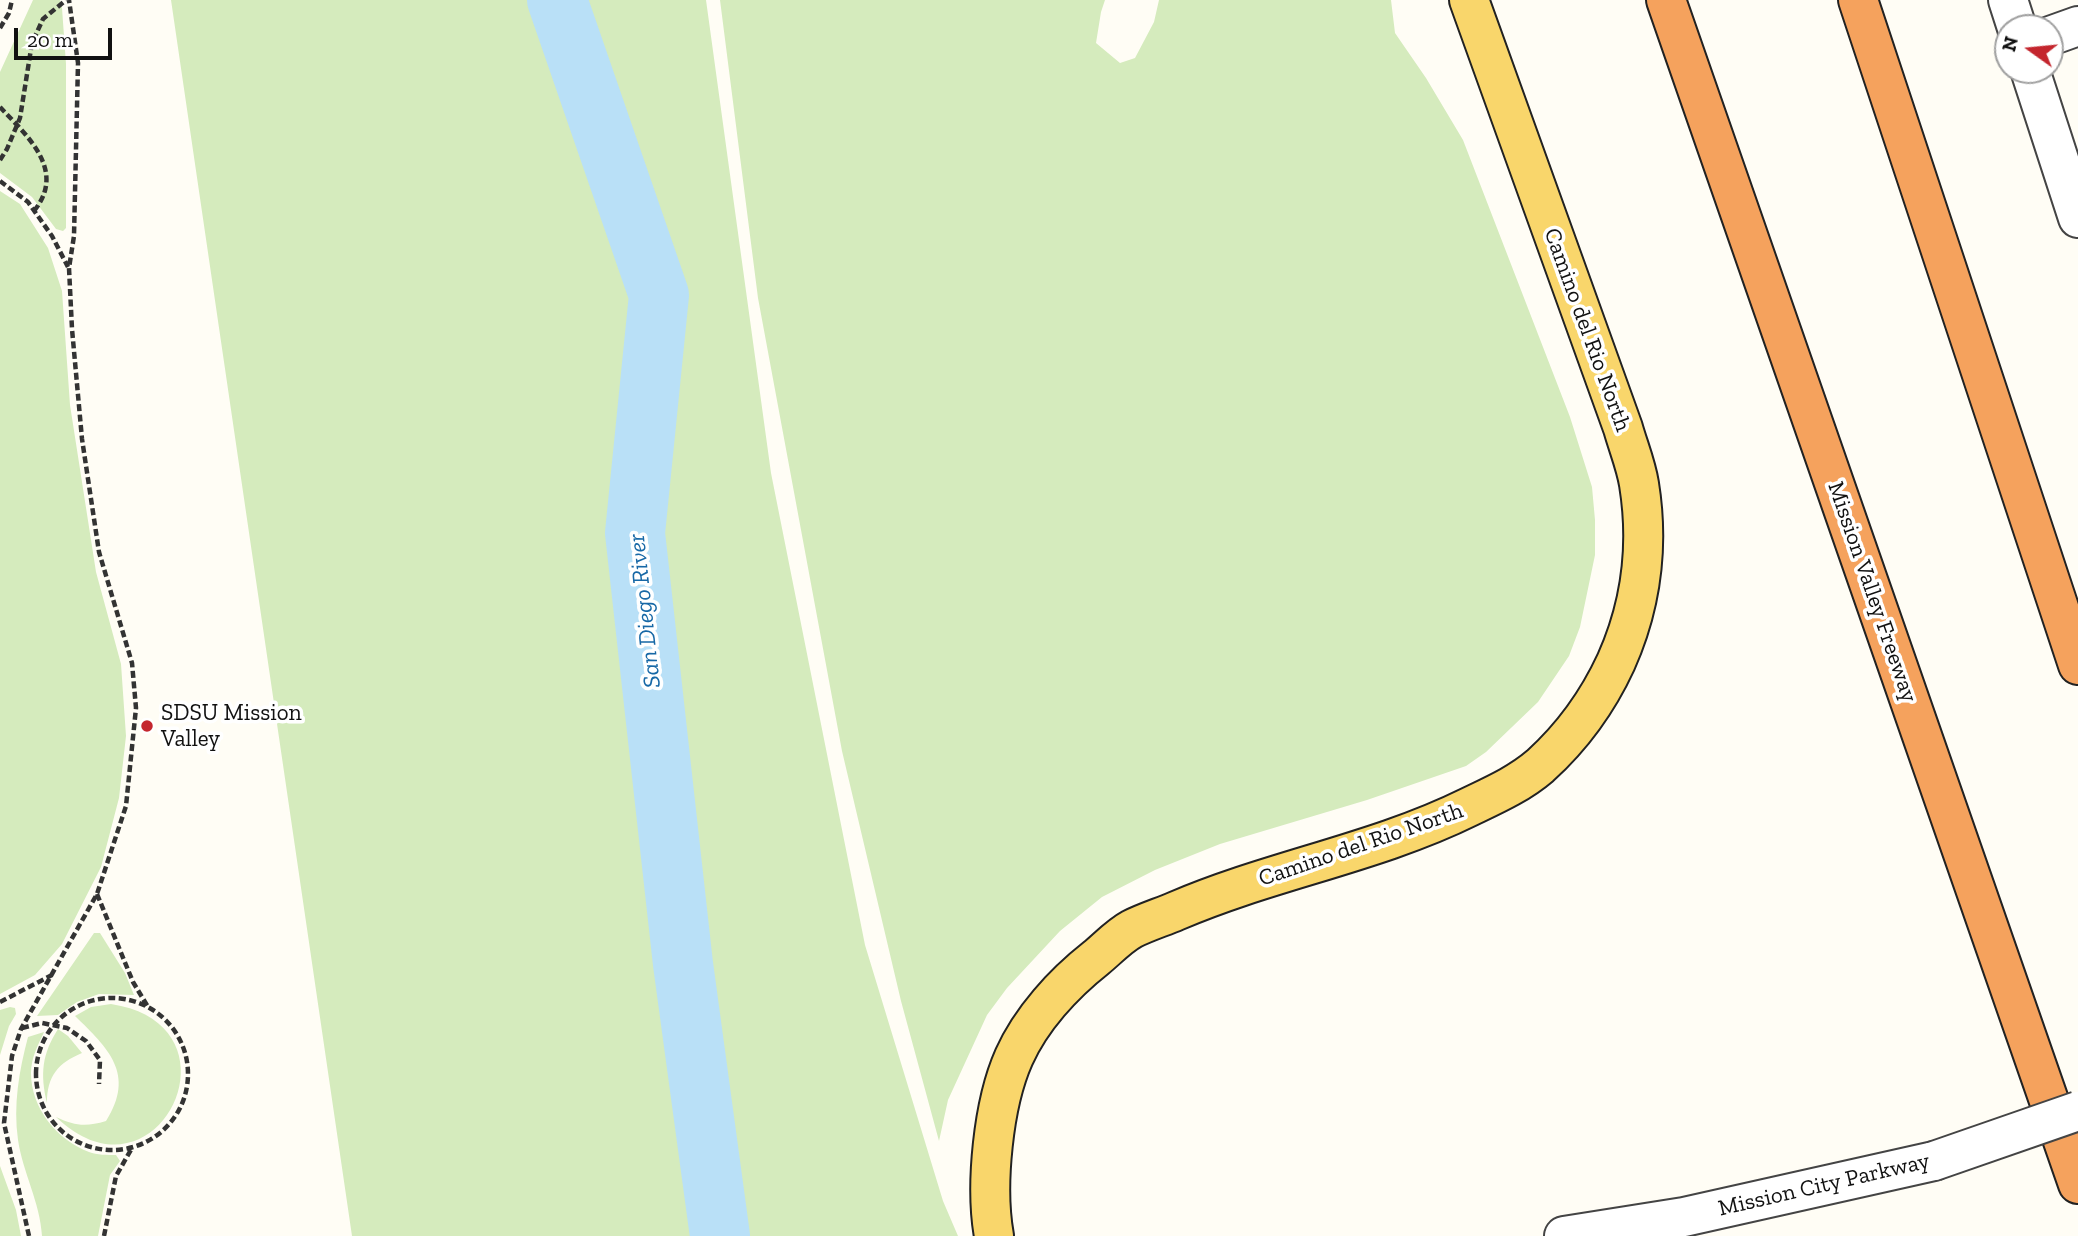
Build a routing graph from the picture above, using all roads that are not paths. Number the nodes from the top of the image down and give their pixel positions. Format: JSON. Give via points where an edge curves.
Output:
{"nodes":[{"id":1,"x":1469,"y":0,"type":"edge"},
{"id":2,"x":1666,"y":0,"type":"edge"},
{"id":3,"x":1858,"y":0,"type":"edge"},
{"id":4,"x":2035,"y":84,"type":"edge"},
{"id":5,"x":2078,"y":218,"type":"edge"},
{"id":6,"x":2078,"y":665,"type":"edge"},
{"id":7,"x":2078,"y":1111,"type":"edge"},
{"id":8,"x":2078,"y":1184,"type":"edge"},
{"id":9,"x":994,"y":1236,"type":"edge"},
{"id":10,"x":1564,"y":1236,"type":"edge"}],
"edges":[{"from":1,"to":9,"type":"main road","name":"Camino del Rio North","via":[[1639,482],[1643,559],[1638,600],[1626,639],[1587,714],[1538,767],[1508,788],[1439,822],[1215,894],[1130,930],[1077,974],[1038,1017],[1014,1058],[990,1160],[989,1211]]},
{"from":2,"to":8,"type":"highway","name":"Mission Valley Freeway"},
{"from":3,"to":6,"type":"highway"},
{"from":4,"to":5,"type":"street"},
{"from":7,"to":10,"type":"street","name":"Mission City Parkway","bridge":true,"via":[[1934,1161],[1684,1217]]}]}
